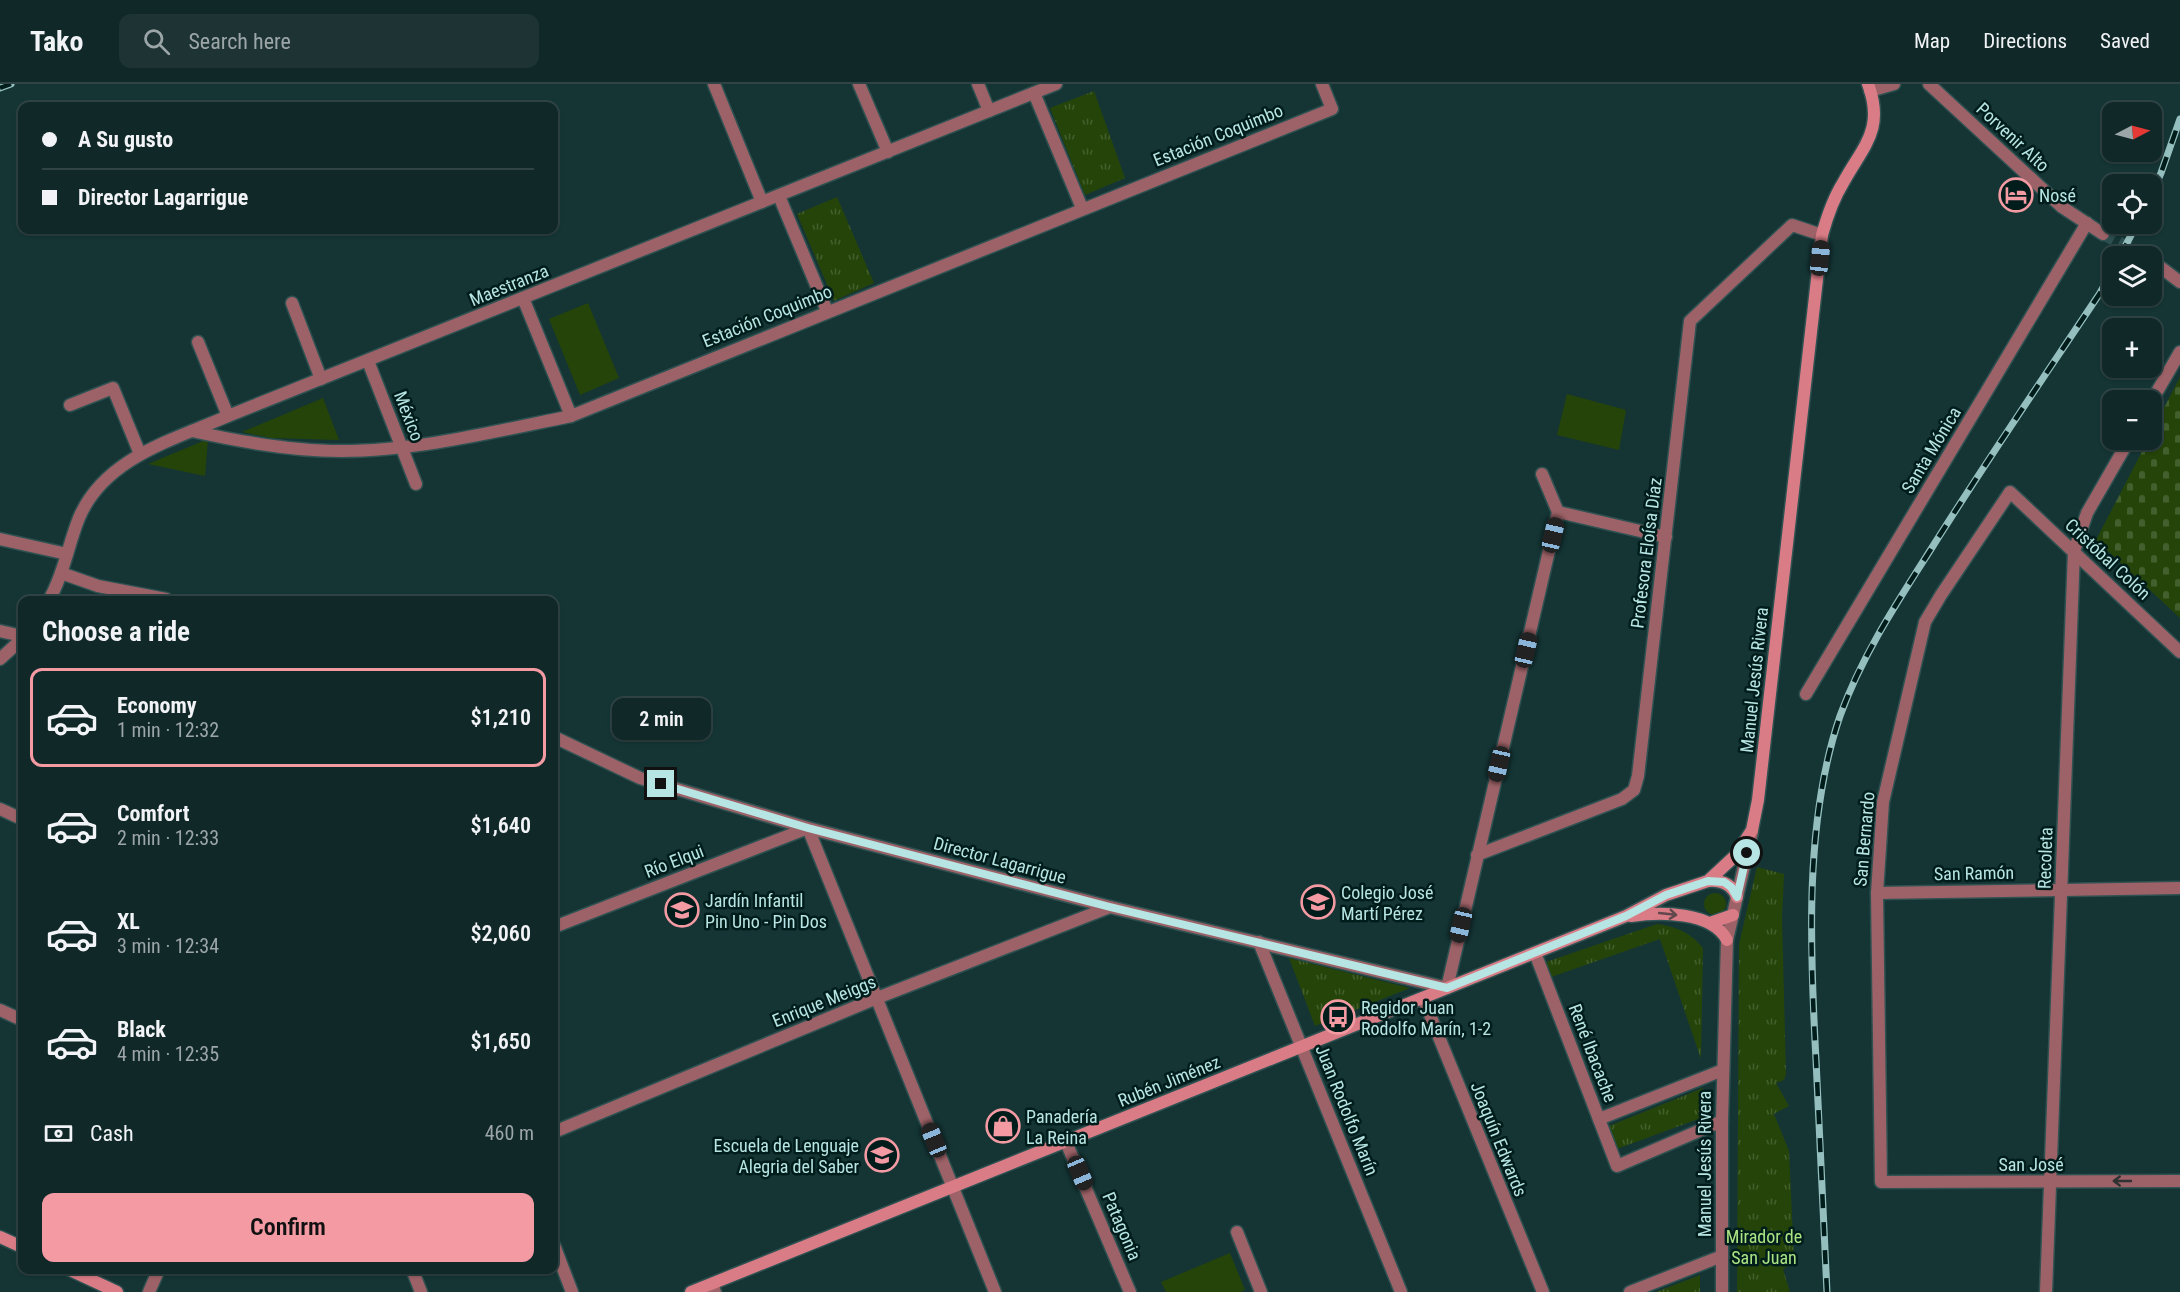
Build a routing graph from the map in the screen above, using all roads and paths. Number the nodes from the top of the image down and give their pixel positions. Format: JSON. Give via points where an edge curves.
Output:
{"nodes":[{"id":1,"x":714,"y":84,"type":"edge"},
{"id":2,"x":859,"y":84,"type":"edge"},
{"id":3,"x":978,"y":84,"type":"edge"},
{"id":4,"x":1056,"y":84,"type":"edge"},
{"id":5,"x":1322,"y":84,"type":"edge"},
{"id":6,"x":1894,"y":84,"type":"edge"},
{"id":7,"x":1929,"y":84,"type":"edge"},
{"id":8,"x":1869,"y":88,"type":"edge"},
{"id":9,"x":1034,"y":93,"type":"junction"},
{"id":10,"x":989,"y":111,"type":"junction"},
{"id":11,"x":888,"y":152,"type":"junction"},
{"id":12,"x":779,"y":196,"type":"junction"},
{"id":13,"x":762,"y":202,"type":"junction"},
{"id":14,"x":1082,"y":208,"type":"junction"},
{"id":15,"x":2087,"y":223,"type":"junction"},
{"id":16,"x":2102,"y":233,"type":"tunnel mouth"},
{"id":17,"x":1822,"y":235,"type":"junction"},
{"id":18,"x":2162,"y":268,"type":"edge"},
{"id":19,"x":2180,"y":282,"type":"edge"},
{"id":20,"x":523,"y":298,"type":"junction"},
{"id":21,"x":292,"y":303,"type":"dead end"},
{"id":22,"x":827,"y":311,"type":"junction"},
{"id":23,"x":198,"y":342,"type":"dead end"},
{"id":24,"x":2180,"y":352,"type":"edge"},
{"id":25,"x":368,"y":361,"type":"junction"},
{"id":26,"x":321,"y":379,"type":"junction"},
{"id":27,"x":2158,"y":390,"type":"edge"},
{"id":28,"x":70,"y":405,"type":"dead end"},
{"id":29,"x":228,"y":416,"type":"junction"},
{"id":30,"x":571,"y":416,"type":"junction"},
{"id":31,"x":192,"y":431,"type":"junction"},
{"id":32,"x":401,"y":447,"type":"junction"},
{"id":33,"x":2123,"y":450,"type":"edge"},
{"id":34,"x":140,"y":454,"type":"junction"},
{"id":35,"x":1542,"y":474,"type":"dead end"},
{"id":36,"x":416,"y":484,"type":"dead end"},
{"id":37,"x":2010,"y":492,"type":"joint"},
{"id":38,"x":1558,"y":512,"type":"junction"},
{"id":39,"x":1666,"y":537,"type":"junction"},
{"id":40,"x":0,"y":539,"type":"edge"},
{"id":41,"x":2074,"y":552,"type":"junction"},
{"id":42,"x":67,"y":554,"type":"junction"},
{"id":43,"x":61,"y":573,"type":"junction"},
{"id":44,"x":51,"y":596,"type":"edge"},
{"id":45,"x":153,"y":596,"type":"edge"},
{"id":46,"x":0,"y":632,"type":"edge"},
{"id":47,"x":18,"y":636,"type":"edge"},
{"id":48,"x":18,"y":641,"type":"edge"},
{"id":49,"x":2180,"y":652,"type":"edge"},
{"id":50,"x":0,"y":659,"type":"edge"},
{"id":51,"x":1806,"y":694,"type":"dead end"},
{"id":52,"x":558,"y":739,"type":"edge"},
{"id":53,"x":0,"y":809,"type":"edge"},
{"id":54,"x":18,"y":817,"type":"edge"},
{"id":55,"x":808,"y":828,"type":"junction"},
{"id":56,"x":1752,"y":830,"type":"junction"},
{"id":57,"x":1477,"y":855,"type":"junction"},
{"id":58,"x":1708,"y":881,"type":"junction"},
{"id":59,"x":2180,"y":888,"type":"edge"},
{"id":60,"x":2061,"y":890,"type":"junction"},
{"id":61,"x":1877,"y":893,"type":"junction"},
{"id":62,"x":1737,"y":897,"type":"junction"},
{"id":63,"x":1110,"y":907,"type":"junction"},
{"id":64,"x":1733,"y":915,"type":"junction"},
{"id":65,"x":1626,"y":916,"type":"junction"},
{"id":66,"x":1710,"y":923,"type":"junction"},
{"id":67,"x":558,"y":925,"type":"edge"},
{"id":68,"x":1727,"y":940,"type":"junction"},
{"id":69,"x":1259,"y":942,"type":"junction"},
{"id":70,"x":1535,"y":953,"type":"junction"},
{"id":71,"x":1447,"y":988,"type":"junction"},
{"id":72,"x":877,"y":998,"type":"junction"},
{"id":73,"x":1423,"y":998,"type":"junction"},
{"id":74,"x":0,"y":1010,"type":"edge"},
{"id":75,"x":18,"y":1018,"type":"edge"},
{"id":76,"x":1301,"y":1047,"type":"junction"},
{"id":77,"x":1723,"y":1070,"type":"junction"},
{"id":78,"x":1599,"y":1119,"type":"junction"},
{"id":79,"x":1722,"y":1121,"type":"junction"},
{"id":80,"x":558,"y":1130,"type":"edge"},
{"id":81,"x":1066,"y":1142,"type":"junction"},
{"id":82,"x":2180,"y":1181,"type":"edge"},
{"id":83,"x":1881,"y":1182,"type":"joint"},
{"id":84,"x":2050,"y":1182,"type":"junction"},
{"id":85,"x":952,"y":1187,"type":"junction"},
{"id":86,"x":1237,"y":1232,"type":"dead end"},
{"id":87,"x":0,"y":1237,"type":"edge"},
{"id":88,"x":18,"y":1246,"type":"edge"},
{"id":89,"x":558,"y":1255,"type":"edge"},
{"id":90,"x":1722,"y":1256,"type":"junction"},
{"id":91,"x":79,"y":1274,"type":"edge"},
{"id":92,"x":157,"y":1274,"type":"edge"},
{"id":93,"x":414,"y":1274,"type":"edge"},
{"id":94,"x":714,"y":1288,"type":"edge"},
{"id":95,"x":117,"y":1292,"type":"edge"},
{"id":96,"x":149,"y":1292,"type":"edge"},
{"id":97,"x":422,"y":1292,"type":"edge"},
{"id":98,"x":572,"y":1292,"type":"edge"},
{"id":99,"x":691,"y":1292,"type":"edge"},
{"id":100,"x":995,"y":1292,"type":"edge"},
{"id":101,"x":1131,"y":1292,"type":"edge"},
{"id":102,"x":1261,"y":1292,"type":"edge"},
{"id":103,"x":1401,"y":1292,"type":"edge"},
{"id":104,"x":1543,"y":1292,"type":"edge"},
{"id":105,"x":1630,"y":1292,"type":"edge"},
{"id":106,"x":1722,"y":1292,"type":"edge"},
{"id":107,"x":2046,"y":1292,"type":"edge"}],
"edges":[{"from":1,"to":13,"type":"street"},
{"from":2,"to":11,"type":"street"},
{"from":3,"to":10,"type":"street"},
{"from":4,"to":9,"type":"street","name":"Maestranza"},
{"from":5,"to":14,"type":"street","name":"Estación Coquimbo","via":[[1332,109]]},
{"from":6,"to":8,"type":"street"},
{"from":7,"to":15,"type":"street","name":"Porvenir Alto","via":[[2062,207]]},
{"from":8,"to":17,"type":"main road","name":"Manuel Jesús Rivera","via":[[1874,117],[1868,142],[1834,199]]},
{"from":9,"to":10,"type":"street","name":"Maestranza"},
{"from":9,"to":14,"type":"street"},
{"from":10,"to":11,"type":"street","name":"Maestranza"},
{"from":11,"to":12,"type":"street","name":"Maestranza"},
{"from":12,"to":13,"type":"street","name":"Maestranza"},
{"from":12,"to":22,"type":"street"},
{"from":13,"to":20,"type":"street","name":"Maestranza"},
{"from":14,"to":22,"type":"street","name":"Estación Coquimbo"},
{"from":15,"to":16,"type":"street","name":"Porvenir Alto"},
{"from":15,"to":51,"type":"street","name":"Santa Mónica"},
{"from":17,"to":39,"type":"street","name":"Profesora Eloísa Díaz","via":[[1792,225],[1690,321]]},
{"from":17,"to":56,"type":"main road","name":"Manuel Jesús Rivera"},
{"from":18,"to":19,"type":"street"},
{"from":20,"to":25,"type":"street","name":"Maestranza"},
{"from":20,"to":30,"type":"street"},
{"from":21,"to":26,"type":"street"},
{"from":22,"to":30,"type":"street","name":"Estación Coquimbo"},
{"from":23,"to":29,"type":"street"},
{"from":24,"to":27,"type":"street"},
{"from":25,"to":26,"type":"street","name":"Maestranza"},
{"from":25,"to":32,"type":"street","name":"México"},
{"from":26,"to":29,"type":"street","name":"Maestranza"},
{"from":28,"to":34,"type":"street","via":[[113,388]]},
{"from":29,"to":31,"type":"street","name":"Maestranza"},
{"from":30,"to":32,"type":"street","name":"Estación Coquimbo"},
{"from":31,"to":32,"type":"street","name":"Estación Coquimbo","via":[[247,444],[329,450]]},
{"from":31,"to":34,"type":"street","name":"Maestranza"},
{"from":32,"to":36,"type":"street","name":"México"},
{"from":33,"to":41,"type":"street","name":"Recoleta","via":[[2086,513]]},
{"from":34,"to":42,"type":"street","name":"Maestranza","via":[[113,471],[100,485],[80,516]]},
{"from":35,"to":38,"type":"street"},
{"from":37,"to":41,"type":"street","name":"Cristóbal Colón"},
{"from":37,"to":61,"type":"street","name":"San Bernardo","via":[[1925,622],[1883,802]]},
{"from":38,"to":39,"type":"street"},
{"from":38,"to":57,"type":"street"},
{"from":39,"to":57,"type":"street","name":"Profesora Eloísa Díaz","via":[[1634,790],[1622,799]]},
{"from":40,"to":42,"type":"street"},
{"from":41,"to":49,"type":"street","name":"Cristóbal Colón"},
{"from":41,"to":60,"type":"street","name":"Recoleta"},
{"from":42,"to":43,"type":"street","name":"Maestranza"},
{"from":43,"to":44,"type":"street","name":"Maestranza"},
{"from":43,"to":45,"type":"street","via":[[98,586]]},
{"from":46,"to":47,"type":"street"},
{"from":48,"to":50,"type":"street"},
{"from":52,"to":55,"type":"street","name":"Director Lagarrigue","via":[[640,778]]},
{"from":53,"to":54,"type":"street"},
{"from":55,"to":63,"type":"street","name":"Director Lagarrigue"},
{"from":55,"to":67,"type":"street","name":"Río Elqui"},
{"from":55,"to":72,"type":"street"},
{"from":56,"to":58,"type":"main road","name":"Rubén Jiménez","via":[[1736,855]]},
{"from":56,"to":62,"type":"street","name":"Manuel Jesús Rivera"},
{"from":57,"to":71,"type":"street"},
{"from":58,"to":62,"type":"main road","via":[[1724,882]]},
{"from":58,"to":65,"type":"main road","name":"Rubén Jiménez","via":[[1666,895]]},
{"from":59,"to":60,"type":"street","name":"San Ramón"},
{"from":60,"to":61,"type":"street","name":"San Ramón"},
{"from":60,"to":84,"type":"street","name":"Recoleta"},
{"from":61,"to":83,"type":"street","name":"San Bernardo"},
{"from":62,"to":64,"type":"street","name":"Manuel Jesús Rivera"},
{"from":63,"to":69,"type":"street","name":"Director Lagarrigue"},
{"from":63,"to":72,"type":"street","name":"Enrique Meiggs"},
{"from":64,"to":66,"type":"main road"},
{"from":64,"to":68,"type":"street","name":"Manuel Jesús Rivera"},
{"from":65,"to":66,"type":"main road","name":"Rubén Jiménez","one_way":true,"via":[[1669,913]]},
{"from":65,"to":70,"type":"main road","name":"Rubén Jiménez"},
{"from":66,"to":68,"type":"main road"},
{"from":68,"to":77,"type":"street","name":"Manuel Jesús Rivera"},
{"from":69,"to":71,"type":"street","name":"Director Lagarrigue"},
{"from":69,"to":76,"type":"street","name":"Juan Rodolfo Marín"},
{"from":70,"to":71,"type":"main road","name":"Rubén Jiménez"},
{"from":70,"to":78,"type":"street","name":"René Ibacache"},
{"from":71,"to":73,"type":"main road","name":"Rubén Jiménez"},
{"from":72,"to":80,"type":"street","name":"Enrique Meiggs"},
{"from":72,"to":85,"type":"street"},
{"from":73,"to":76,"type":"main road","name":"Rubén Jiménez"},
{"from":73,"to":104,"type":"street","name":"Joaquín Edwards"},
{"from":74,"to":75,"type":"street"},
{"from":76,"to":81,"type":"main road","name":"Rubén Jiménez"},
{"from":76,"to":103,"type":"street","name":"Juan Rodolfo Marín"},
{"from":77,"to":78,"type":"street"},
{"from":77,"to":79,"type":"street","name":"Manuel Jesús Rivera"},
{"from":78,"to":79,"type":"street","name":"René Ibacache","via":[[1617,1166]]},
{"from":79,"to":90,"type":"street","name":"Manuel Jesús Rivera"},
{"from":81,"to":85,"type":"main road","name":"Rubén Jiménez"},
{"from":81,"to":101,"type":"street","name":"Patagonia"},
{"from":82,"to":84,"type":"street","name":"San José","one_way":true},
{"from":83,"to":84,"type":"street","name":"San José"},
{"from":84,"to":107,"type":"street","name":"Recoleta"},
{"from":85,"to":94,"type":"main road","name":"Rubén Jiménez"},
{"from":85,"to":100,"type":"street"},
{"from":86,"to":102,"type":"street"},
{"from":87,"to":88,"type":"main road"},
{"from":89,"to":98,"type":"street"},
{"from":90,"to":105,"type":"street"},
{"from":90,"to":106,"type":"street","name":"Manuel Jesús Rivera"},
{"from":91,"to":95,"type":"main road"},
{"from":92,"to":96,"type":"street"},
{"from":93,"to":97,"type":"street"},
{"from":94,"to":99,"type":"main road","name":"Rubén Jiménez"}]}
